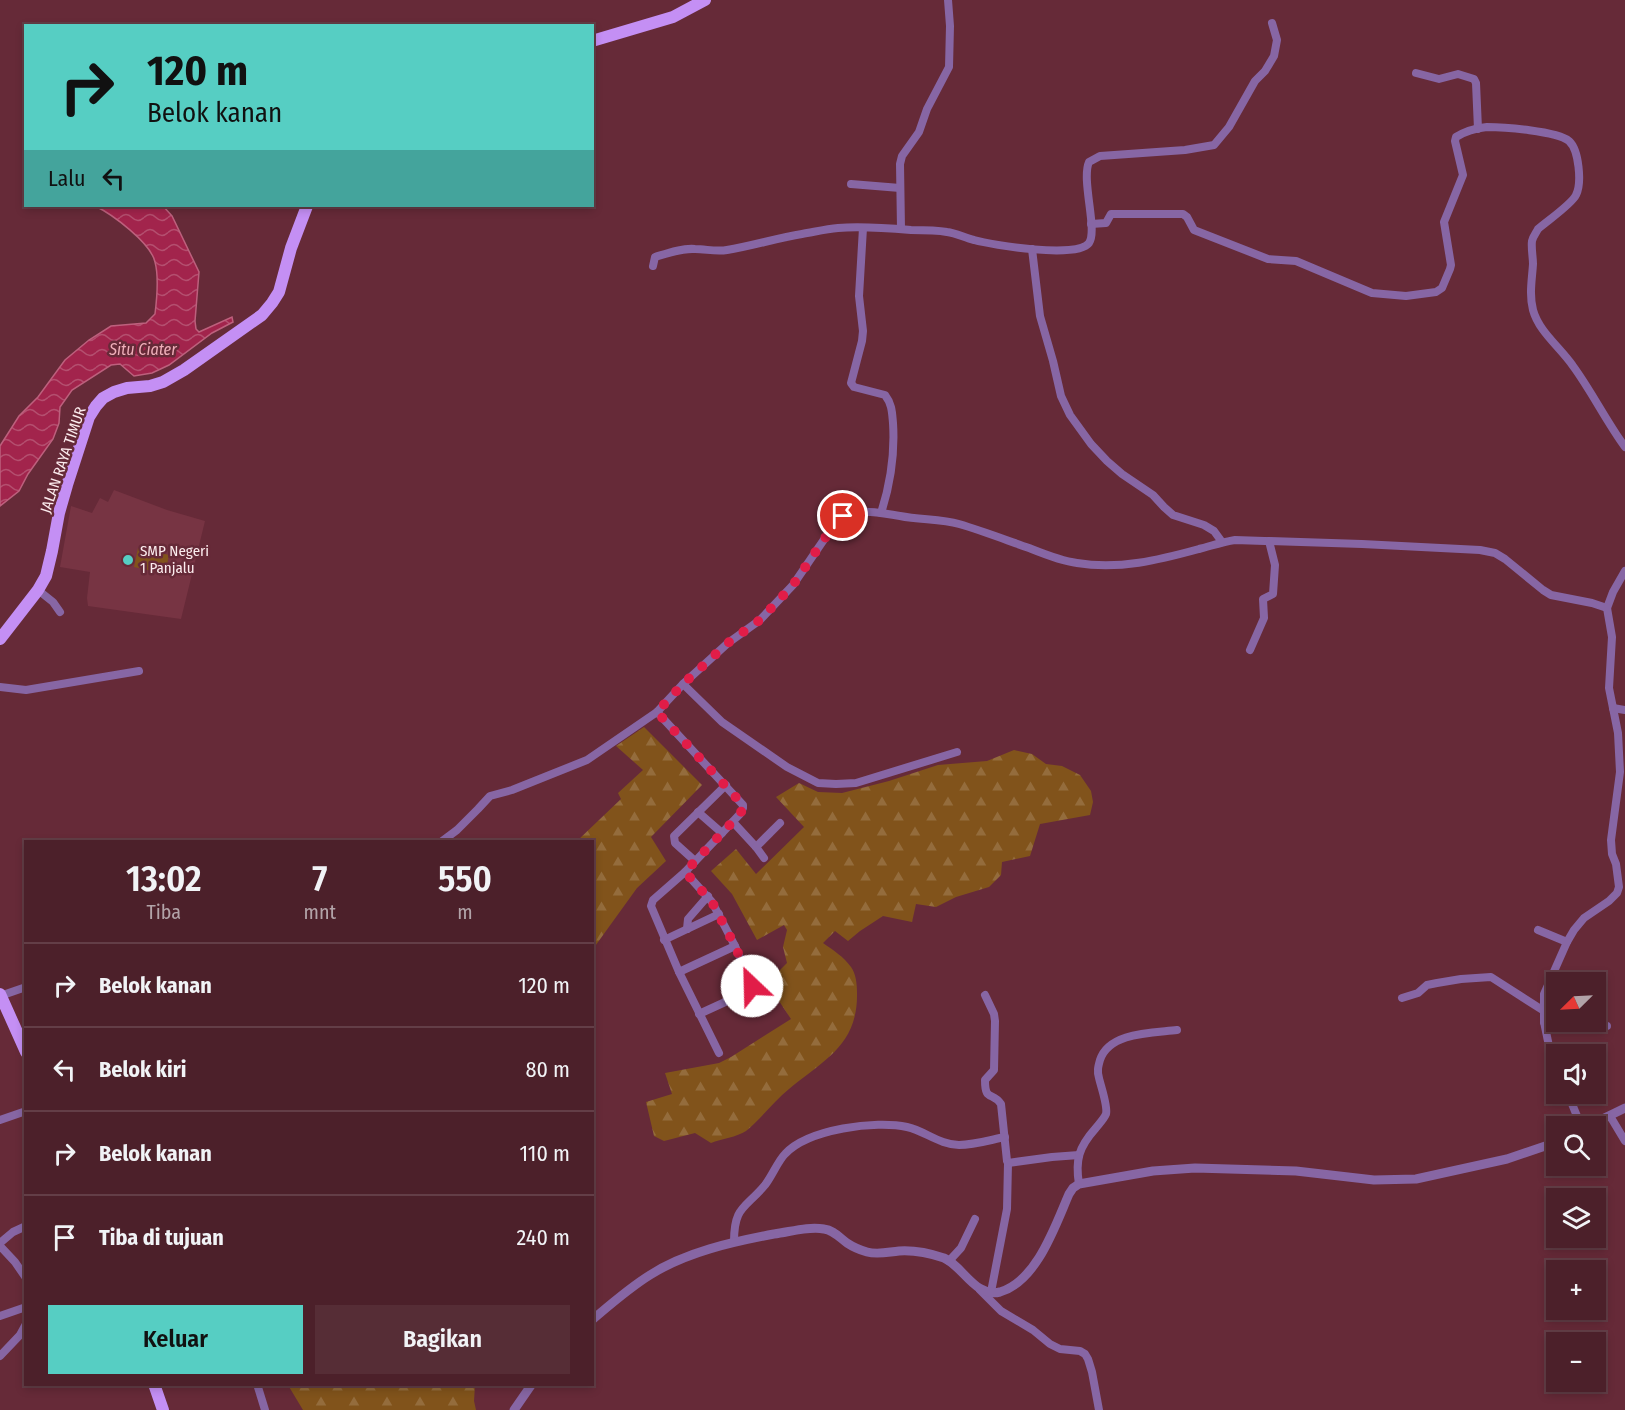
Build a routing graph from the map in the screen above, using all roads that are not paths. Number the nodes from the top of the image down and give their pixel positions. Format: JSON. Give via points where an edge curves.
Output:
{"nodes":[{"id":1,"x":705,"y":0,"type":"edge"},
{"id":2,"x":948,"y":0,"type":"edge"},
{"id":3,"x":1272,"y":23,"type":"dead end"},
{"id":4,"x":594,"y":40,"type":"edge"},
{"id":5,"x":1416,"y":73,"type":"dead end"},
{"id":6,"x":1478,"y":129,"type":"junction"},
{"id":7,"x":851,"y":184,"type":"dead end"},
{"id":8,"x":900,"y":188,"type":"junction"},
{"id":9,"x":307,"y":207,"type":"edge"},
{"id":10,"x":1091,"y":224,"type":"junction"},
{"id":11,"x":863,"y":228,"type":"junction"},
{"id":12,"x":901,"y":229,"type":"junction"},
{"id":13,"x":1032,"y":249,"type":"junction"},
{"id":14,"x":652,"y":266,"type":"dead end"},
{"id":15,"x":1625,"y":447,"type":"edge"},
{"id":16,"x":881,"y":513,"type":"junction"},
{"id":17,"x":1269,"y":541,"type":"junction"},
{"id":18,"x":1222,"y":542,"type":"junction"},
{"id":19,"x":1625,"y":571,"type":"edge"},
{"id":20,"x":38,"y":590,"type":"junction"},
{"id":21,"x":1607,"y":608,"type":"junction"},
{"id":22,"x":60,"y":612,"type":"dead end"},
{"id":23,"x":0,"y":639,"type":"edge"},
{"id":24,"x":1250,"y":650,"type":"dead end"},
{"id":25,"x":139,"y":671,"type":"dead end"},
{"id":26,"x":683,"y":684,"type":"junction"},
{"id":27,"x":0,"y":687,"type":"edge"},
{"id":28,"x":1613,"y":708,"type":"junction"},
{"id":29,"x":1625,"y":710,"type":"edge"},
{"id":30,"x":657,"y":712,"type":"junction"},
{"id":31,"x":957,"y":752,"type":"dead end"},
{"id":32,"x":726,"y":785,"type":"junction"},
{"id":33,"x":698,"y":812,"type":"junction"},
{"id":34,"x":733,"y":822,"type":"junction"},
{"id":35,"x":780,"y":823,"type":"dead end"},
{"id":36,"x":722,"y":833,"type":"junction"},
{"id":37,"x":444,"y":840,"type":"edge"},
{"id":38,"x":756,"y":847,"type":"junction"},
{"id":39,"x":764,"y":858,"type":"dead end"},
{"id":40,"x":695,"y":861,"type":"junction"},
{"id":41,"x":685,"y":872,"type":"junction"},
{"id":42,"x":708,"y":896,"type":"junction"},
{"id":43,"x":718,"y":914,"type":"junction"},
{"id":44,"x":687,"y":929,"type":"junction"},
{"id":45,"x":1538,"y":930,"type":"dead end"},
{"id":46,"x":664,"y":940,"type":"junction"},
{"id":47,"x":1567,"y":942,"type":"junction"},
{"id":48,"x":735,"y":946,"type":"junction"},
{"id":49,"x":679,"y":972,"type":"junction"},
{"id":50,"x":24,"y":988,"type":"edge"},
{"id":51,"x":0,"y":995,"type":"edge"},
{"id":52,"x":985,"y":995,"type":"dead end"},
{"id":53,"x":1402,"y":998,"type":"dead end"},
{"id":54,"x":1544,"y":1011,"type":"junction"},
{"id":55,"x":699,"y":1014,"type":"junction"},
{"id":56,"x":1544,"y":1022,"type":"junction"},
{"id":57,"x":1607,"y":1026,"type":"dead end"},
{"id":58,"x":1177,"y":1030,"type":"dead end"},
{"id":59,"x":1549,"y":1044,"type":"edge"},
{"id":60,"x":24,"y":1048,"type":"edge"},
{"id":61,"x":719,"y":1053,"type":"dead end"},
{"id":62,"x":1625,"y":1108,"type":"edge"},
{"id":63,"x":24,"y":1112,"type":"edge"},
{"id":64,"x":1610,"y":1116,"type":"junction"},
{"id":65,"x":1606,"y":1118,"type":"edge"},
{"id":66,"x":0,"y":1120,"type":"edge"},
{"id":67,"x":1005,"y":1137,"type":"junction"},
{"id":68,"x":1625,"y":1140,"type":"edge"},
{"id":69,"x":1546,"y":1146,"type":"edge"},
{"id":70,"x":1079,"y":1155,"type":"junction"},
{"id":71,"x":1008,"y":1163,"type":"junction"},
{"id":72,"x":1079,"y":1184,"type":"junction"},
{"id":73,"x":975,"y":1219,"type":"dead end"},
{"id":74,"x":24,"y":1227,"type":"edge"},
{"id":75,"x":737,"y":1241,"type":"junction"},
{"id":76,"x":0,"y":1245,"type":"edge"},
{"id":77,"x":949,"y":1261,"type":"junction"},
{"id":78,"x":24,"y":1275,"type":"edge"},
{"id":79,"x":979,"y":1289,"type":"junction"},
{"id":80,"x":991,"y":1292,"type":"junction"},
{"id":81,"x":24,"y":1307,"type":"edge"},
{"id":82,"x":0,"y":1316,"type":"edge"},
{"id":83,"x":594,"y":1318,"type":"edge"},
{"id":84,"x":24,"y":1328,"type":"edge"},
{"id":85,"x":0,"y":1356,"type":"edge"},
{"id":86,"x":155,"y":1386,"type":"edge"},
{"id":87,"x":258,"y":1386,"type":"edge"},
{"id":88,"x":531,"y":1386,"type":"edge"},
{"id":89,"x":163,"y":1410,"type":"edge"},
{"id":90,"x":265,"y":1410,"type":"edge"},
{"id":91,"x":514,"y":1410,"type":"edge"},
{"id":92,"x":1099,"y":1410,"type":"edge"}],
"edges":[{"from":1,"to":4,"type":"main road","via":[[673,17]]},
{"from":2,"to":8,"type":"street","via":[[949,67],[919,132],[902,156]]},
{"from":3,"to":10,"type":"street","via":[[1277,40],[1274,56],[1214,145],[1100,156],[1089,162]]},
{"from":5,"to":6,"type":"street","via":[[1436,79],[1458,74],[1474,79]]},
{"from":6,"to":10,"type":"street","via":[[1455,139],[1463,172],[1444,222],[1450,265],[1442,288],[1432,294],[1406,296],[1366,291],[1296,261],[1268,259],[1194,230],[1183,214],[1111,214],[1106,223]]},
{"from":6,"to":15,"type":"street","via":[[1543,133],[1560,136],[1572,145],[1579,173],[1575,197],[1538,229],[1532,242],[1533,311]]},
{"from":7,"to":8,"type":"street"},
{"from":8,"to":12,"type":"street"},
{"from":9,"to":20,"type":"main road","name":"JALAN RAYA TIMUR","via":[[279,292],[262,315],[163,382],[114,392],[96,406],[67,485],[50,566]]},
{"from":10,"to":13,"type":"street","via":[[1090,242],[1083,248]]},
{"from":11,"to":12,"type":"street"},
{"from":11,"to":14,"type":"street","via":[[838,228],[716,251],[692,248],[655,257]]},
{"from":11,"to":16,"type":"street","via":[[859,296],[863,331],[851,383],[885,395],[891,405],[893,466]]},
{"from":12,"to":13,"type":"street","via":[[948,232],[975,241]]},
{"from":13,"to":18,"type":"street","via":[[1040,316],[1061,396],[1071,415],[1091,444],[1115,467],[1173,515],[1204,525]]},
{"from":16,"to":18,"type":"street","via":[[956,524],[1050,556],[1102,566],[1149,562]]},
{"from":16,"to":26,"type":"street","via":[[848,513],[838,519],[793,585],[760,620]]},
{"from":17,"to":18,"type":"street"},
{"from":17,"to":21,"type":"street","via":[[1480,550],[1505,559],[1551,595]]},
{"from":17,"to":24,"type":"street","via":[[1275,565],[1273,594],[1263,598],[1264,618]]},
{"from":19,"to":21,"type":"street"},
{"from":20,"to":22,"type":"street"},
{"from":20,"to":23,"type":"main road","name":"JALAN RAYA TIMUR"},
{"from":21,"to":28,"type":"street","via":[[1612,637],[1609,677]]},
{"from":25,"to":27,"type":"street","via":[[26,690]]},
{"from":26,"to":30,"type":"street"},
{"from":26,"to":31,"type":"street","via":[[722,722],[787,767],[818,783],[856,783]]},
{"from":28,"to":29,"type":"street"},
{"from":28,"to":47,"type":"street","via":[[1620,772],[1611,840],[1619,887],[1609,901],[1584,918]]},
{"from":30,"to":32,"type":"street"},
{"from":30,"to":37,"type":"street","via":[[587,760],[490,796]]},
{"from":32,"to":33,"type":"street"},
{"from":32,"to":34,"type":"street","via":[[743,805]]},
{"from":33,"to":36,"type":"street"},
{"from":33,"to":40,"type":"street","via":[[673,839]]},
{"from":34,"to":36,"type":"street"},
{"from":34,"to":38,"type":"street"},
{"from":35,"to":38,"type":"street"},
{"from":36,"to":40,"type":"street"},
{"from":38,"to":39,"type":"street"},
{"from":40,"to":41,"type":"street"},
{"from":41,"to":42,"type":"street"},
{"from":41,"to":46,"type":"street","via":[[651,903]]},
{"from":42,"to":43,"type":"street"},
{"from":42,"to":44,"type":"street","via":[[688,919]]},
{"from":43,"to":44,"type":"street"},
{"from":43,"to":48,"type":"street"},
{"from":44,"to":46,"type":"street"},
{"from":45,"to":47,"type":"street"},
{"from":46,"to":49,"type":"street"},
{"from":47,"to":54,"type":"street","via":[[1544,994]]},
{"from":48,"to":49,"type":"street"},
{"from":48,"to":55,"type":"street","via":[[751,988]]},
{"from":49,"to":55,"type":"street"},
{"from":50,"to":51,"type":"street"},
{"from":51,"to":60,"type":"main road"},
{"from":52,"to":67,"type":"street","via":[[995,1021],[994,1070],[985,1080],[985,1090],[988,1096],[1000,1101]]},
{"from":53,"to":54,"type":"street","via":[[1437,983],[1491,977]]},
{"from":54,"to":56,"type":"street"},
{"from":55,"to":61,"type":"street"},
{"from":56,"to":57,"type":"street","via":[[1581,1029]]},
{"from":56,"to":59,"type":"street"},
{"from":58,"to":70,"type":"street","via":[[1124,1038],[1111,1043],[1102,1053],[1097,1070],[1106,1115],[1085,1140]]},
{"from":62,"to":64,"type":"street"},
{"from":63,"to":66,"type":"street"},
{"from":64,"to":65,"type":"street"},
{"from":64,"to":68,"type":"street"},
{"from":67,"to":71,"type":"street"},
{"from":67,"to":75,"type":"street","via":[[958,1145],[940,1142],[910,1128],[882,1124],[829,1131],[785,1154],[765,1185],[736,1216]]},
{"from":69,"to":72,"type":"street","via":[[1508,1159],[1416,1179],[1374,1180],[1296,1171],[1195,1168]]},
{"from":70,"to":71,"type":"street"},
{"from":70,"to":72,"type":"street"},
{"from":71,"to":80,"type":"street","via":[[1007,1209]]},
{"from":72,"to":80,"type":"street","via":[[1069,1194],[1047,1245],[1026,1274],[1017,1283]]},
{"from":73,"to":77,"type":"street","via":[[961,1248]]},
{"from":74,"to":76,"type":"street"},
{"from":75,"to":77,"type":"street","via":[[826,1229],[868,1252],[913,1251]]},
{"from":75,"to":83,"type":"street","via":[[662,1268]]},
{"from":76,"to":78,"type":"street"},
{"from":77,"to":79,"type":"street"},
{"from":79,"to":80,"type":"street"},
{"from":79,"to":92,"type":"street","via":[[1001,1311],[1050,1344],[1085,1354]]},
{"from":81,"to":82,"type":"street"},
{"from":84,"to":85,"type":"street"},
{"from":86,"to":89,"type":"main road"},
{"from":87,"to":90,"type":"street"},
{"from":88,"to":91,"type":"street"}]}
